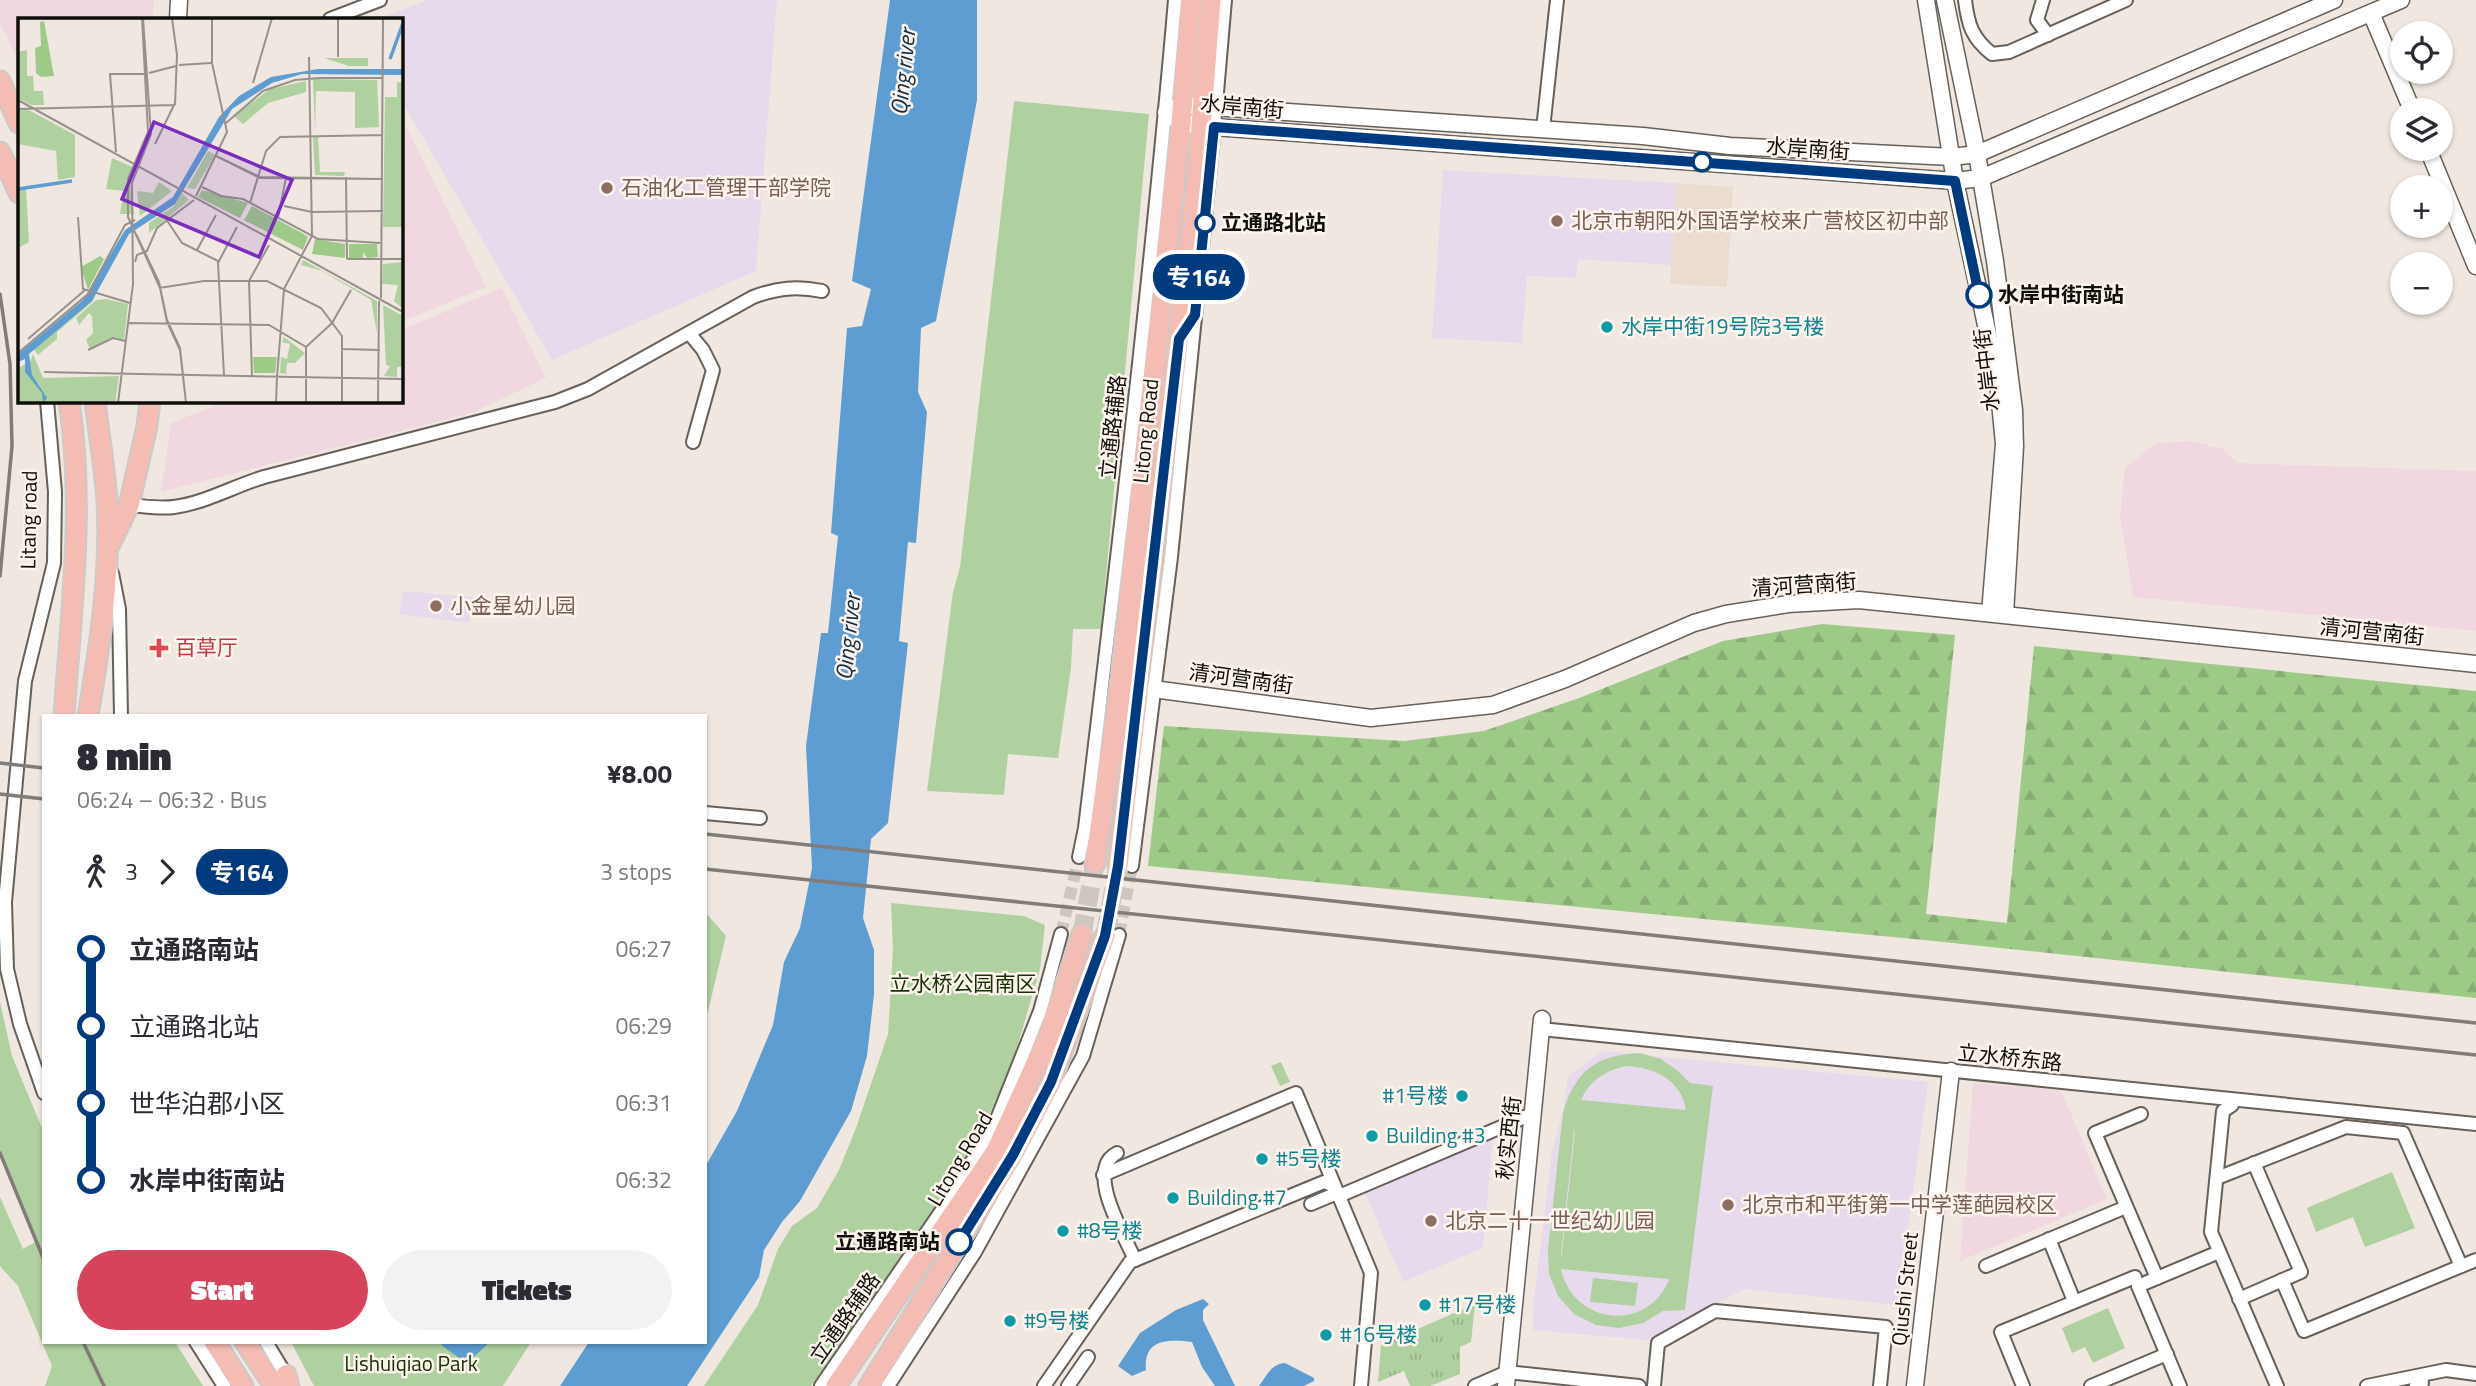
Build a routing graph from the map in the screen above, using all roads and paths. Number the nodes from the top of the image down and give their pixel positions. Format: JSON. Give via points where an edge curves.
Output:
{"nodes":[{"id":1,"x":179,"y":0,"type":"edge"},
{"id":2,"x":380,"y":0,"type":"edge"},
{"id":3,"x":1175,"y":0,"type":"edge"},
{"id":4,"x":1191,"y":0,"type":"edge"},
{"id":5,"x":1211,"y":0,"type":"edge"},
{"id":6,"x":1224,"y":0,"type":"edge"},
{"id":7,"x":1557,"y":0,"type":"edge"},
{"id":8,"x":1926,"y":0,"type":"edge"},
{"id":9,"x":1945,"y":0,"type":"edge"},
{"id":10,"x":1965,"y":0,"type":"edge"},
{"id":11,"x":2043,"y":0,"type":"edge"},
{"id":12,"x":2126,"y":0,"type":"edge"},
{"id":13,"x":2401,"y":0,"type":"edge"},
{"id":14,"x":2329,"y":1,"type":"edge"},
{"id":15,"x":2371,"y":13,"type":"junction"},
{"id":16,"x":178,"y":18,"type":"edge"},
{"id":17,"x":333,"y":18,"type":"edge"},
{"id":18,"x":2048,"y":35,"type":"junction"},
{"id":19,"x":0,"y":81,"type":"edge"},
{"id":20,"x":2407,"y":98,"type":"edge"},
{"id":21,"x":1176,"y":113,"type":"junction"},
{"id":22,"x":1209,"y":116,"type":"junction"},
{"id":23,"x":18,"y":121,"type":"edge"},
{"id":24,"x":1543,"y":129,"type":"junction"},
{"id":25,"x":0,"y":152,"type":"edge"},
{"id":26,"x":1977,"y":154,"type":"junction"},
{"id":27,"x":1952,"y":157,"type":"junction"},
{"id":28,"x":2433,"y":161,"type":"edge"},
{"id":29,"x":1981,"y":177,"type":"junction"},
{"id":30,"x":1955,"y":181,"type":"junction"},
{"id":31,"x":18,"y":191,"type":"edge"},
{"id":32,"x":2476,"y":266,"type":"edge"},
{"id":33,"x":822,"y":291,"type":"dead end"},
{"id":34,"x":1195,"y":315,"type":"junction"},
{"id":35,"x":689,"y":333,"type":"junction"},
{"id":36,"x":1179,"y":339,"type":"junction"},
{"id":37,"x":47,"y":402,"type":"edge"},
{"id":38,"x":69,"y":402,"type":"edge"},
{"id":39,"x":95,"y":402,"type":"edge"},
{"id":40,"x":150,"y":402,"type":"edge"},
{"id":41,"x":1134,"y":411,"type":"junction"},
{"id":42,"x":693,"y":442,"type":"dead end"},
{"id":43,"x":1146,"y":453,"type":"junction"},
{"id":44,"x":129,"y":505,"type":"junction"},
{"id":45,"x":108,"y":548,"type":"junction"},
{"id":46,"x":1998,"y":614,"type":"junction"},
{"id":47,"x":2476,"y":664,"type":"edge"},
{"id":48,"x":1153,"y":688,"type":"junction"},
{"id":49,"x":64,"y":714,"type":"edge"},
{"id":50,"x":88,"y":714,"type":"edge"},
{"id":51,"x":121,"y":714,"type":"edge"},
{"id":52,"x":707,"y":813,"type":"edge"},
{"id":53,"x":760,"y":818,"type":"dead end"},
{"id":54,"x":1087,"y":860,"type":"joint"},
{"id":55,"x":1125,"y":866,"type":"joint"},
{"id":56,"x":1061,"y":934,"type":"tunnel mouth"},
{"id":57,"x":1082,"y":934,"type":"tunnel mouth"},
{"id":58,"x":1112,"y":935,"type":"joint"},
{"id":59,"x":1541,"y":1024,"type":"joint"},
{"id":60,"x":1951,"y":1072,"type":"junction"},
{"id":61,"x":42,"y":1087,"type":"edge"},
{"id":62,"x":2232,"y":1100,"type":"junction"},
{"id":63,"x":1036,"y":1110,"type":"junction"},
{"id":64,"x":1532,"y":1114,"type":"junction"},
{"id":65,"x":2141,"y":1114,"type":"dead end"},
{"id":66,"x":2476,"y":1124,"type":"edge"},
{"id":67,"x":1031,"y":1152,"type":"junction"},
{"id":68,"x":1118,"y":1153,"type":"dead end"},
{"id":69,"x":1315,"y":1161,"type":"dead end"},
{"id":70,"x":2254,"y":1163,"type":"junction"},
{"id":71,"x":1103,"y":1175,"type":"junction"},
{"id":72,"x":2217,"y":1178,"type":"junction"},
{"id":73,"x":1334,"y":1189,"type":"junction"},
{"id":74,"x":1311,"y":1204,"type":"dead end"},
{"id":75,"x":2126,"y":1208,"type":"junction"},
{"id":76,"x":2049,"y":1239,"type":"junction"},
{"id":77,"x":2219,"y":1252,"type":"junction"},
{"id":78,"x":1135,"y":1260,"type":"junction"},
{"id":79,"x":2476,"y":1260,"type":"edge"},
{"id":80,"x":1986,"y":1266,"type":"dead end"},
{"id":81,"x":2461,"y":1266,"type":"junction"},
{"id":82,"x":2155,"y":1273,"type":"junction"},
{"id":83,"x":2282,"y":1280,"type":"junction"},
{"id":84,"x":2136,"y":1281,"type":"junction"},
{"id":85,"x":2239,"y":1299,"type":"junction"},
{"id":86,"x":2074,"y":1301,"type":"junction"},
{"id":87,"x":197,"y":1344,"type":"edge"},
{"id":88,"x":216,"y":1344,"type":"edge"},
{"id":89,"x":248,"y":1344,"type":"edge"},
{"id":90,"x":267,"y":1344,"type":"edge"},
{"id":91,"x":2167,"y":1354,"type":"junction"},
{"id":92,"x":1088,"y":1357,"type":"dead end"},
{"id":93,"x":209,"y":1363,"type":"joint"},
{"id":94,"x":2476,"y":1374,"type":"edge"},
{"id":95,"x":1507,"y":1379,"type":"edge"},
{"id":96,"x":1556,"y":1381,"type":"edge"},
{"id":97,"x":235,"y":1383,"type":"edge"},
{"id":98,"x":285,"y":1383,"type":"edge"},
{"id":99,"x":2420,"y":1383,"type":"edge"},
{"id":100,"x":821,"y":1386,"type":"edge"},
{"id":101,"x":836,"y":1386,"type":"edge"},
{"id":102,"x":869,"y":1386,"type":"edge"},
{"id":103,"x":888,"y":1386,"type":"edge"},
{"id":104,"x":1044,"y":1386,"type":"edge"},
{"id":105,"x":1068,"y":1386,"type":"edge"},
{"id":106,"x":1362,"y":1386,"type":"edge"},
{"id":107,"x":1475,"y":1386,"type":"edge"},
{"id":108,"x":1639,"y":1386,"type":"edge"},
{"id":109,"x":1654,"y":1386,"type":"edge"},
{"id":110,"x":1880,"y":1386,"type":"edge"},
{"id":111,"x":1915,"y":1386,"type":"edge"},
{"id":112,"x":2023,"y":1386,"type":"edge"},
{"id":113,"x":2091,"y":1386,"type":"edge"},
{"id":114,"x":2180,"y":1386,"type":"edge"},
{"id":115,"x":2277,"y":1386,"type":"edge"},
{"id":116,"x":2367,"y":1386,"type":"edge"}],
"edges":[{"from":1,"to":16,"type":"street"},
{"from":2,"to":17,"type":"street"},
{"from":3,"to":21,"type":"street","name":"立通路辅路"},
{"from":4,"to":21,"type":"main road","name":"Litong Road"},
{"from":5,"to":22,"type":"main road","name":"Litong Road"},
{"from":6,"to":22,"type":"street"},
{"from":7,"to":24,"type":"street"},
{"from":8,"to":27,"type":"street","name":"水岸中街"},
{"from":9,"to":26,"type":"street","name":"水岸中街"},
{"from":10,"to":18,"type":"street","via":[[1968,22],[1979,43],[1992,54],[2009,52]]},
{"from":11,"to":18,"type":"street","via":[[2038,20]]},
{"from":12,"to":18,"type":"street"},
{"from":13,"to":15,"type":"street","name":"水岸南街"},
{"from":14,"to":26,"type":"street","name":"水岸南街"},
{"from":15,"to":20,"type":"street"},
{"from":15,"to":29,"type":"street","name":"水岸南街"},
{"from":19,"to":23,"type":"main road"},
{"from":21,"to":22,"type":"street","name":"水岸南街"},
{"from":21,"to":41,"type":"street","name":"立通路辅路"},
{"from":21,"to":43,"type":"main road","name":"Litong Road"},
{"from":22,"to":24,"type":"street","name":"水岸南街"},
{"from":22,"to":30,"type":"street","name":"水岸南街"},
{"from":22,"to":34,"type":"street"},
{"from":22,"to":36,"type":"main road","name":"Litong Road"},
{"from":24,"to":27,"type":"street","name":"水岸南街","via":[[1730,146]]},
{"from":25,"to":31,"type":"main road"},
{"from":26,"to":27,"type":"street","name":"水岸南街"},
{"from":26,"to":29,"type":"street","name":"水岸中街"},
{"from":27,"to":30,"type":"street","name":"水岸中街"},
{"from":28,"to":32,"type":"street"},
{"from":29,"to":30,"type":"street","name":"水岸南街"},
{"from":29,"to":46,"type":"street","name":"水岸中街","via":[[2015,447]]},
{"from":30,"to":46,"type":"street","name":"水岸中街","via":[[2002,412]]},
{"from":33,"to":35,"type":"street","via":[[774,289]]},
{"from":34,"to":36,"type":"main road"},
{"from":34,"to":48,"type":"street"},
{"from":35,"to":42,"type":"street","via":[[713,370]]},
{"from":35,"to":44,"type":"street","via":[[588,389],[555,402],[264,477],[197,503],[171,508]]},
{"from":36,"to":55,"type":"main road","name":"Litong Road"},
{"from":37,"to":61,"type":"street","name":"Litang road","via":[[55,492],[54,564],[25,681],[5,902],[7,969]]},
{"from":38,"to":49,"type":"main road","via":[[76,548]]},
{"from":39,"to":45,"type":"main road","via":[[104,454]]},
{"from":40,"to":44,"type":"main road"},
{"from":41,"to":43,"type":"main road"},
{"from":41,"to":54,"type":"street","name":"立通路辅路","via":[[1088,802]]},
{"from":43,"to":54,"type":"main road","name":"Litong Road","via":[[1121,678]]},
{"from":44,"to":45,"type":"main road"},
{"from":45,"to":50,"type":"main road"},
{"from":45,"to":51,"type":"street","via":[[119,608]]},
{"from":46,"to":47,"type":"street","name":"清河营南街"},
{"from":46,"to":48,"type":"street","name":"清河营南街","via":[[1859,600],[1756,608],[1694,623],[1493,705],[1371,718]]},
{"from":48,"to":55,"type":"street"},
{"from":52,"to":53,"type":"street"},
{"from":56,"to":100,"type":"street","name":"立通路辅路","via":[[1040,1011],[997,1119],[951,1197]]},
{"from":57,"to":101,"type":"main road","name":"Litong Road","via":[[1049,1035],[996,1151]]},
{"from":58,"to":63,"type":"main road","name":"Litong Road"},
{"from":58,"to":67,"type":"street","via":[[1083,1056]]},
{"from":59,"to":60,"type":"street","name":"立水桥东路"},
{"from":59,"to":64,"type":"street","name":"秋实西街"},
{"from":60,"to":62,"type":"street","name":"立水桥东路"},
{"from":60,"to":111,"type":"street","name":"Qiushi Street"},
{"from":62,"to":66,"type":"street","name":"立水桥东路"},
{"from":62,"to":72,"type":"street","via":[[2223,1111]]},
{"from":63,"to":67,"type":"main road"},
{"from":63,"to":102,"type":"main road","name":"Litong Road","via":[[1013,1155]]},
{"from":64,"to":73,"type":"street"},
{"from":64,"to":95,"type":"street","name":"秋实西街"},
{"from":65,"to":75,"type":"street","via":[[2095,1133]]},
{"from":67,"to":103,"type":"street","via":[[975,1252]]},
{"from":68,"to":71,"type":"street","via":[[1109,1158]]},
{"from":69,"to":73,"type":"street"},
{"from":70,"to":72,"type":"street"},
{"from":70,"to":81,"type":"street","via":[[2346,1127],[2403,1133]]},
{"from":70,"to":83,"type":"street","via":[[2301,1272]]},
{"from":71,"to":73,"type":"street","via":[[1296,1093]]},
{"from":71,"to":78,"type":"street"},
{"from":72,"to":77,"type":"street","via":[[2211,1232]]},
{"from":73,"to":74,"type":"street"},
{"from":73,"to":78,"type":"street"},
{"from":73,"to":106,"type":"street","via":[[1371,1273]]},
{"from":75,"to":76,"type":"street"},
{"from":75,"to":82,"type":"street"},
{"from":76,"to":80,"type":"street"},
{"from":76,"to":86,"type":"street"},
{"from":77,"to":82,"type":"street"},
{"from":77,"to":85,"type":"street"},
{"from":78,"to":104,"type":"street"},
{"from":79,"to":81,"type":"street"},
{"from":81,"to":83,"type":"street","via":[[2304,1331]]},
{"from":82,"to":84,"type":"street"},
{"from":83,"to":85,"type":"street"},
{"from":84,"to":86,"type":"street"},
{"from":84,"to":91,"type":"street"},
{"from":85,"to":115,"type":"street"},
{"from":86,"to":112,"type":"street","via":[[2001,1332]]},
{"from":87,"to":93,"type":"street"},
{"from":88,"to":97,"type":"main road"},
{"from":89,"to":98,"type":"main road"},
{"from":90,"to":98,"type":"street"},
{"from":91,"to":113,"type":"street"},
{"from":91,"to":114,"type":"street"},
{"from":92,"to":105,"type":"street"},
{"from":93,"to":97,"type":"main road"},
{"from":94,"to":99,"type":"street","via":[[2446,1370]]},
{"from":95,"to":96,"type":"street"},
{"from":95,"to":107,"type":"street"},
{"from":96,"to":108,"type":"street"},
{"from":99,"to":116,"type":"street"},
{"from":109,"to":110,"type":"street","via":[[1658,1343],[1715,1311],[1886,1327]]}]}
